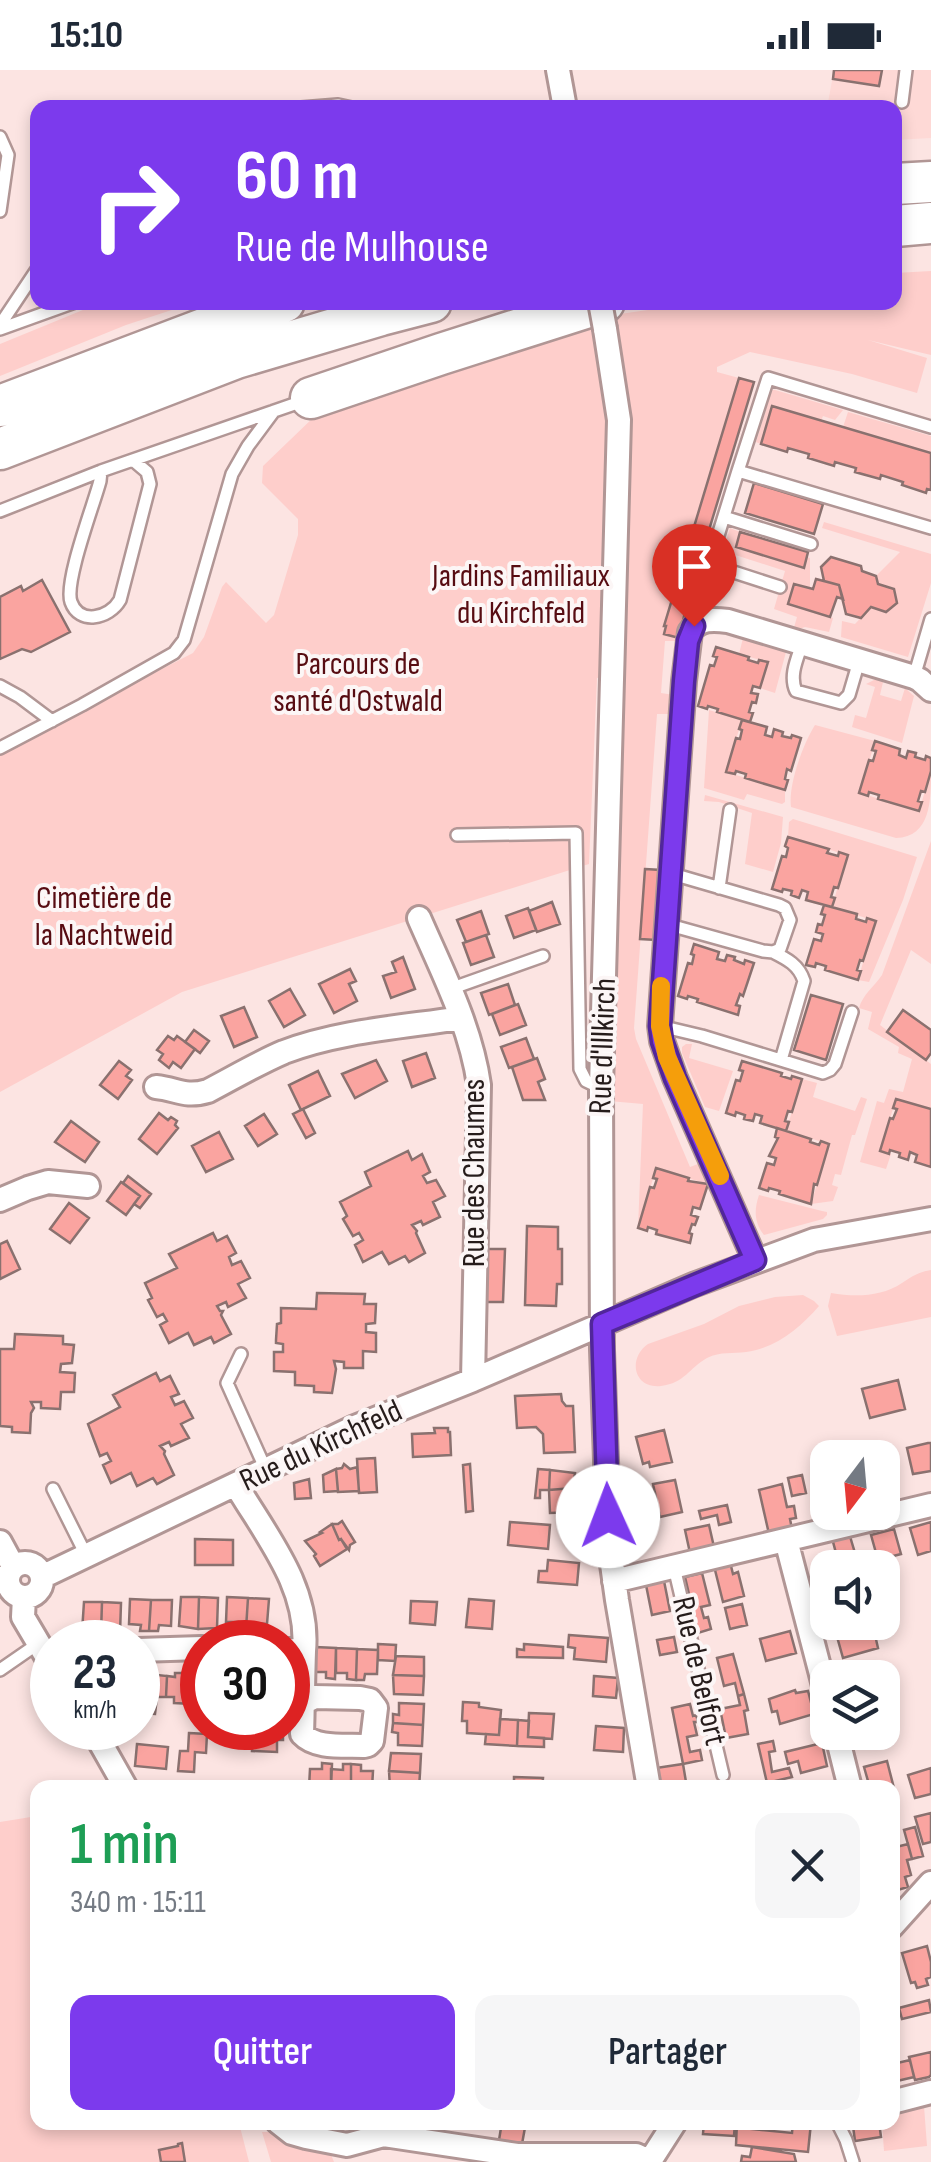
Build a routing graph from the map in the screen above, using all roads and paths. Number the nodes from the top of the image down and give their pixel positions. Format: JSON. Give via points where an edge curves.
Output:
{"nodes":[{"id":1,"x":558,"y":70,"type":"edge"},
{"id":2,"x":906,"y":70,"type":"edge"},
{"id":3,"x":564,"y":100,"type":"edge"},
{"id":4,"x":902,"y":102,"type":"dead end"},
{"id":5,"x":0,"y":137,"type":"edge"},
{"id":6,"x":931,"y":155,"type":"edge"},
{"id":7,"x":902,"y":156,"type":"edge"},
{"id":8,"x":931,"y":182,"type":"edge"},
{"id":9,"x":902,"y":184,"type":"edge"},
{"id":10,"x":0,"y":211,"type":"edge"},
{"id":11,"x":931,"y":223,"type":"edge"},
{"id":12,"x":902,"y":225,"type":"edge"},
{"id":13,"x":30,"y":280,"type":"edge"},
{"id":14,"x":51,"y":310,"type":"edge"},
{"id":15,"x":259,"y":310,"type":"edge"},
{"id":16,"x":400,"y":310,"type":"edge"},
{"id":17,"x":603,"y":311,"type":"edge"},
{"id":18,"x":0,"y":327,"type":"edge"},
{"id":19,"x":293,"y":405,"type":"junction"},
{"id":20,"x":0,"y":406,"type":"edge"},
{"id":21,"x":931,"y":427,"type":"edge"},
{"id":22,"x":0,"y":449,"type":"edge"},
{"id":23,"x":134,"y":461,"type":"junction"},
{"id":24,"x":101,"y":471,"type":"junction"},
{"id":25,"x":738,"y":471,"type":"junction"},
{"id":26,"x":0,"y":511,"type":"edge"},
{"id":27,"x":724,"y":517,"type":"junction"},
{"id":28,"x":931,"y":528,"type":"edge"},
{"id":29,"x":811,"y":544,"type":"dead end"},
{"id":30,"x":710,"y":564,"type":"junction"},
{"id":31,"x":780,"y":587,"type":"dead end"},
{"id":32,"x":931,"y":619,"type":"edge"},
{"id":33,"x":700,"y":622,"type":"junction"},
{"id":34,"x":802,"y":644,"type":"junction"},
{"id":35,"x":859,"y":661,"type":"junction"},
{"id":36,"x":922,"y":684,"type":"edge"},
{"id":37,"x":0,"y":686,"type":"edge"},
{"id":38,"x":52,"y":721,"type":"junction"},
{"id":39,"x":0,"y":748,"type":"edge"},
{"id":40,"x":730,"y":810,"type":"dead end"},
{"id":41,"x":457,"y":834,"type":"dead end"},
{"id":42,"x":669,"y":874,"type":"junction"},
{"id":43,"x":719,"y":888,"type":"junction"},
{"id":44,"x":419,"y":918,"type":"dead end"},
{"id":45,"x":666,"y":924,"type":"junction"},
{"id":46,"x":773,"y":952,"type":"junction"},
{"id":47,"x":543,"y":956,"type":"dead end"},
{"id":48,"x":450,"y":989,"type":"junction"},
{"id":49,"x":852,"y":1012,"type":"dead end"},
{"id":50,"x":460,"y":1018,"type":"junction"},
{"id":51,"x":660,"y":1026,"type":"junction"},
{"id":52,"x":780,"y":1060,"type":"junction"},
{"id":53,"x":156,"y":1087,"type":"dead end"},
{"id":54,"x":601,"y":1088,"type":"junction"},
{"id":55,"x":88,"y":1186,"type":"dead end"},
{"id":56,"x":0,"y":1200,"type":"edge"},
{"id":57,"x":931,"y":1219,"type":"edge"},
{"id":58,"x":755,"y":1260,"type":"junction"},
{"id":59,"x":602,"y":1324,"type":"junction"},
{"id":60,"x":241,"y":1354,"type":"dead end"},
{"id":61,"x":474,"y":1380,"type":"junction"},
{"id":62,"x":266,"y":1470,"type":"junction"},
{"id":63,"x":236,"y":1485,"type":"junction"},
{"id":64,"x":53,"y":1489,"type":"dead end"},
{"id":65,"x":931,"y":1504,"type":"edge"},
{"id":66,"x":786,"y":1540,"type":"junction"},
{"id":67,"x":0,"y":1542,"type":"edge"},
{"id":68,"x":86,"y":1555,"type":"junction"},
{"id":69,"x":14,"y":1566,"type":"junction"},
{"id":70,"x":674,"y":1567,"type":"junction"},
{"id":71,"x":42,"y":1574,"type":"junction"},
{"id":72,"x":614,"y":1581,"type":"junction"},
{"id":73,"x":24,"y":1597,"type":"junction"},
{"id":74,"x":304,"y":1620,"type":"edge"},
{"id":75,"x":30,"y":1629,"type":"edge"},
{"id":76,"x":30,"y":1649,"type":"edge"},
{"id":77,"x":817,"y":1660,"type":"edge"},
{"id":78,"x":0,"y":1670,"type":"edge"},
{"id":79,"x":107,"y":1750,"type":"edge"},
{"id":80,"x":840,"y":1750,"type":"edge"},
{"id":81,"x":723,"y":1775,"type":"dead end"},
{"id":82,"x":122,"y":1780,"type":"edge"},
{"id":83,"x":649,"y":1780,"type":"edge"},
{"id":84,"x":848,"y":1780,"type":"edge"},
{"id":85,"x":931,"y":1883,"type":"edge"},
{"id":86,"x":900,"y":1917,"type":"edge"},
{"id":87,"x":931,"y":2092,"type":"edge"},
{"id":88,"x":900,"y":2100,"type":"edge"},
{"id":89,"x":289,"y":2130,"type":"edge"},
{"id":90,"x":670,"y":2130,"type":"edge"},
{"id":91,"x":841,"y":2130,"type":"edge"},
{"id":92,"x":345,"y":2154,"type":"edge"},
{"id":93,"x":651,"y":2162,"type":"edge"},
{"id":94,"x":853,"y":2162,"type":"edge"}],
"edges":[{"from":1,"to":3,"type":"street"},
{"from":2,"to":4,"type":"lane"},
{"from":5,"to":10,"type":"lane","via":[[8,156]]},
{"from":6,"to":7,"type":"highway"},
{"from":8,"to":9,"type":"highway"},
{"from":11,"to":12,"type":"highway"},
{"from":13,"to":18,"type":"lane"},
{"from":14,"to":18,"type":"lane"},
{"from":15,"to":20,"type":"highway"},
{"from":16,"to":22,"type":"highway","via":[[236,358]]},
{"from":17,"to":19,"type":"highway","via":[[440,354]]},
{"from":17,"to":54,"type":"street","name":"Rue d'Illkirch","via":[[619,420]]},
{"from":19,"to":23,"type":"lane"},
{"from":19,"to":38,"type":"lane","via":[[248,446],[232,474],[184,640]]},
{"from":21,"to":25,"type":"lane","via":[[768,378]]},
{"from":23,"to":24,"type":"lane"},
{"from":23,"to":24,"type":"lane","via":[[148,472],[150,484],[120,600],[104,616],[89,616],[70,601],[70,583]]},
{"from":24,"to":26,"type":"lane"},
{"from":25,"to":27,"type":"lane"},
{"from":25,"to":28,"type":"lane"},
{"from":27,"to":29,"type":"lane"},
{"from":27,"to":30,"type":"lane"},
{"from":30,"to":31,"type":"lane"},
{"from":30,"to":33,"type":"lane","via":[[699,597]]},
{"from":32,"to":36,"type":"lane"},
{"from":33,"to":34,"type":"street","via":[[728,620]]},
{"from":33,"to":42,"type":"street","via":[[688,641]]},
{"from":34,"to":35,"type":"street"},
{"from":34,"to":35,"type":"lane","via":[[796,690],[833,702],[849,695]]},
{"from":35,"to":36,"type":"street"},
{"from":37,"to":38,"type":"lane"},
{"from":38,"to":39,"type":"lane"},
{"from":40,"to":43,"type":"lane"},
{"from":41,"to":54,"type":"lane","via":[[576,833],[580,1069]]},
{"from":42,"to":43,"type":"lane"},
{"from":42,"to":45,"type":"street"},
{"from":43,"to":46,"type":"lane","via":[[785,908],[788,930]]},
{"from":44,"to":48,"type":"street","name":"Rue des Chaumes"},
{"from":45,"to":46,"type":"lane"},
{"from":45,"to":51,"type":"street"},
{"from":46,"to":52,"type":"lane","via":[[788,959],[804,981]]},
{"from":47,"to":48,"type":"lane"},
{"from":48,"to":50,"type":"street","name":"Rue des Chaumes"},
{"from":49,"to":52,"type":"lane","via":[[830,1070]]},
{"from":50,"to":53,"type":"street","via":[[307,1044],[196,1094]]},
{"from":50,"to":61,"type":"street","name":"Rue des Chaumes","via":[[479,1084]]},
{"from":51,"to":52,"type":"lane"},
{"from":51,"to":58,"type":"street","via":[[675,1078]]},
{"from":54,"to":59,"type":"street","name":"Rue d'Illkirch"},
{"from":55,"to":56,"type":"street","via":[[38,1184]]},
{"from":57,"to":58,"type":"street","name":"Rue du Kirchfeld","via":[[814,1240]]},
{"from":58,"to":59,"type":"street","name":"Rue du Kirchfeld"},
{"from":59,"to":61,"type":"street","name":"Rue du Kirchfeld"},
{"from":59,"to":72,"type":"street","name":"Rue d'Illkirch"},
{"from":60,"to":62,"type":"lane","via":[[227,1383]]},
{"from":61,"to":62,"type":"street","name":"Rue du Kirchfeld"},
{"from":62,"to":63,"type":"street","name":"Rue du Kirchfeld"},
{"from":63,"to":68,"type":"street","name":"Rue du Kirchfeld"},
{"from":63,"to":74,"type":"street","via":[[296,1588]]},
{"from":64,"to":68,"type":"lane"},
{"from":65,"to":66,"type":"street","name":"Rue de Belfort"},
{"from":66,"to":70,"type":"street","name":"Rue de Belfort"},
{"from":66,"to":77,"type":"street"},
{"from":67,"to":69,"type":"street"},
{"from":68,"to":71,"type":"street","name":"Rue du Kirchfeld"},
{"from":69,"to":71,"type":"street","via":[[33,1564]]},
{"from":69,"to":73,"type":"street","via":[[8,1585]]},
{"from":70,"to":72,"type":"street","name":"Rue de Belfort"},
{"from":70,"to":81,"type":"lane","name":"Rue de Belfort"},
{"from":71,"to":73,"type":"street","via":[[41,1587]]},
{"from":72,"to":83,"type":"street","name":"Rue d'Illkirch"},
{"from":73,"to":75,"type":"street","via":[[22,1616]]},
{"from":76,"to":78,"type":"lane"},
{"from":79,"to":82,"type":"street"},
{"from":80,"to":84,"type":"street"},
{"from":85,"to":86,"type":"street"},
{"from":87,"to":88,"type":"street"},
{"from":89,"to":92,"type":"street"},
{"from":90,"to":93,"type":"street"},
{"from":91,"to":94,"type":"lane"},
{"from":92,"to":93,"type":"street","via":[[390,2136],[501,2154],[636,2155]]}]}
